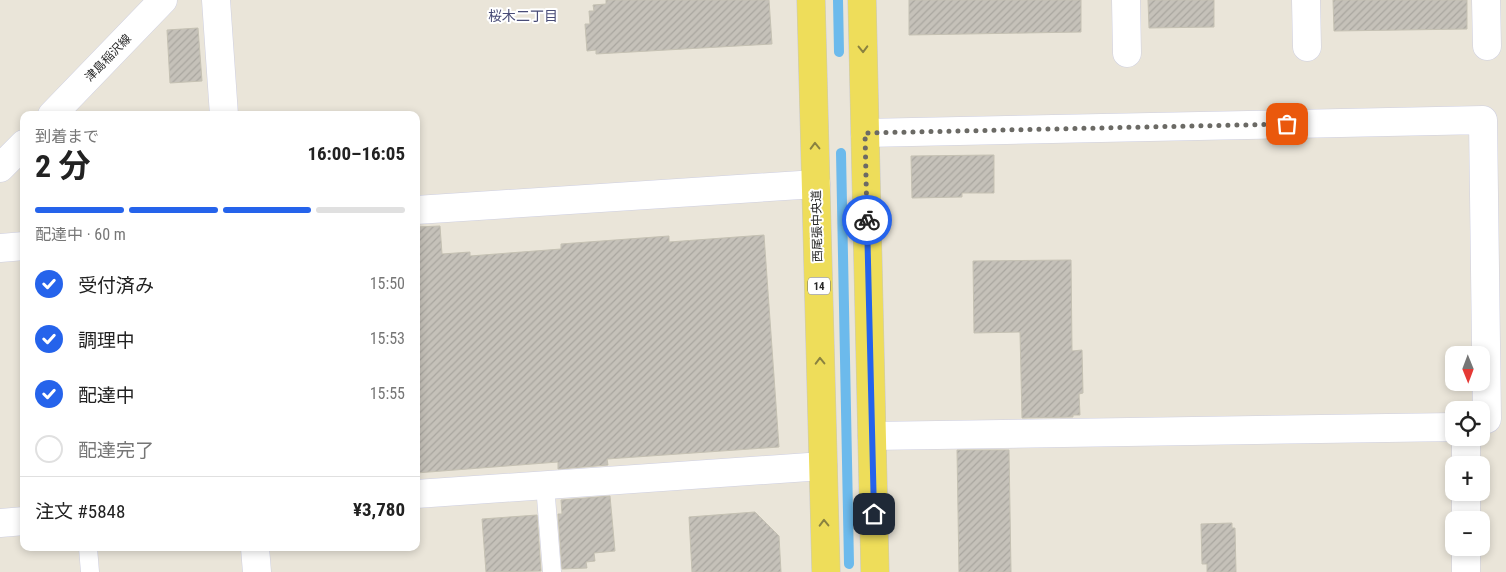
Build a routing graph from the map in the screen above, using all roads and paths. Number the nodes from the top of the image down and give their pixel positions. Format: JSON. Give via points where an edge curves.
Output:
{"nodes":[{"id":1,"x":163,"y":0,"type":"edge"},
{"id":2,"x":216,"y":0,"type":"edge"},
{"id":3,"x":811,"y":0,"type":"edge"},
{"id":4,"x":862,"y":0,"type":"edge"},
{"id":5,"x":1126,"y":0,"type":"edge"},
{"id":6,"x":1306,"y":0,"type":"edge"},
{"id":7,"x":1486,"y":0,"type":"edge"},
{"id":8,"x":1486,"y":46,"type":"dead end"},
{"id":9,"x":1307,"y":47,"type":"dead end"},
{"id":10,"x":1127,"y":53,"type":"dead end"},
{"id":11,"x":56,"y":111,"type":"edge"},
{"id":12,"x":224,"y":111,"type":"edge"},
{"id":13,"x":865,"y":133,"type":"junction"},
{"id":14,"x":20,"y":148,"type":"edge"},
{"id":15,"x":0,"y":168,"type":"edge"},
{"id":16,"x":816,"y":184,"type":"junction"},
{"id":17,"x":420,"y":210,"type":"edge"},
{"id":18,"x":20,"y":246,"type":"edge"},
{"id":19,"x":0,"y":248,"type":"edge"},
{"id":20,"x":1491,"y":419,"type":"edge"},
{"id":21,"x":1445,"y":427,"type":"edge"},
{"id":22,"x":872,"y":436,"type":"junction"},
{"id":23,"x":823,"y":466,"type":"junction"},
{"id":24,"x":545,"y":485,"type":"junction"},
{"id":25,"x":420,"y":494,"type":"edge"},
{"id":26,"x":20,"y":521,"type":"edge"},
{"id":27,"x":0,"y":523,"type":"edge"},
{"id":28,"x":88,"y":551,"type":"edge"},
{"id":29,"x":255,"y":551,"type":"edge"},
{"id":30,"x":1466,"y":556,"type":"edge"},
{"id":31,"x":90,"y":572,"type":"edge"},
{"id":32,"x":257,"y":572,"type":"edge"},
{"id":33,"x":552,"y":572,"type":"edge"},
{"id":34,"x":826,"y":572,"type":"edge"},
{"id":35,"x":875,"y":572,"type":"edge"},
{"id":36,"x":1466,"y":572,"type":"edge"}],
"edges":[{"from":1,"to":11,"type":"street","name":"津島稲沢線"},
{"from":2,"to":12,"type":"street"},
{"from":16,"to":3,"type":"main road","name":"西尾張中央道","number":"14","one_way":true},
{"from":4,"to":13,"type":"main road","one_way":true},
{"from":5,"to":10,"type":"street"},
{"from":6,"to":9,"type":"street"},
{"from":7,"to":8,"type":"street"},
{"from":13,"to":20,"type":"street","via":[[1483,120]]},
{"from":13,"to":22,"type":"main road"},
{"from":14,"to":15,"type":"street"},
{"from":16,"to":17,"type":"street"},
{"from":23,"to":16,"type":"main road","name":"西尾張中央道","number":"14","one_way":true},
{"from":18,"to":19,"type":"street"},
{"from":21,"to":22,"type":"street"},
{"from":22,"to":35,"type":"main road"},
{"from":23,"to":24,"type":"street"},
{"from":34,"to":23,"type":"main road","name":"西尾張中央道","number":"14","one_way":true},
{"from":24,"to":25,"type":"street"},
{"from":24,"to":33,"type":"lane"},
{"from":26,"to":27,"type":"street"},
{"from":28,"to":31,"type":"lane"},
{"from":29,"to":32,"type":"street"},
{"from":30,"to":36,"type":"street"}]}
